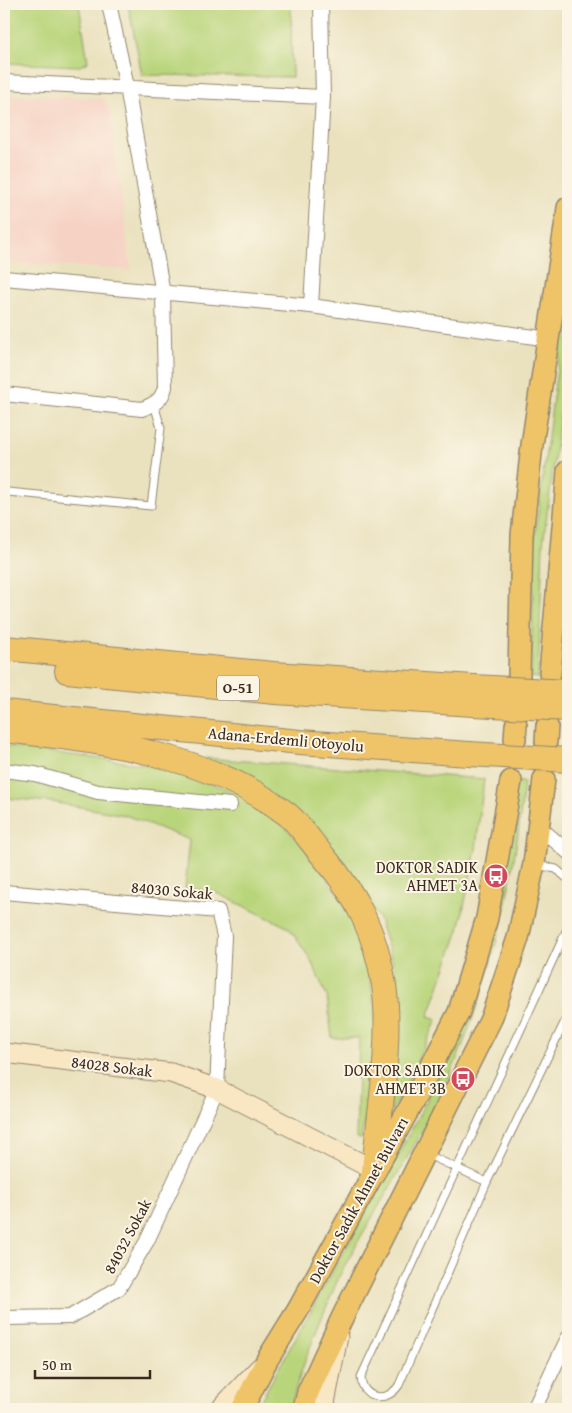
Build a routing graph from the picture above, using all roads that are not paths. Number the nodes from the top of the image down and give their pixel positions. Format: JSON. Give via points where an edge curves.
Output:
{"nodes":[{"id":1,"x":109,"y":4,"type":"edge"},
{"id":2,"x":321,"y":4,"type":"edge"},
{"id":3,"x":4,"y":82,"type":"edge"},
{"id":4,"x":126,"y":87,"type":"junction"},
{"id":5,"x":323,"y":97,"type":"junction"},
{"id":6,"x":568,"y":208,"type":"edge"},
{"id":7,"x":4,"y":278,"type":"edge"},
{"id":8,"x":163,"y":294,"type":"junction"},
{"id":9,"x":311,"y":306,"type":"junction"},
{"id":10,"x":549,"y":339,"type":"junction"},
{"id":11,"x":4,"y":394,"type":"edge"},
{"id":12,"x":154,"y":404,"type":"junction"},
{"id":13,"x":568,"y":471,"type":"edge"},
{"id":14,"x":8,"y":492,"type":"dead end"},
{"id":15,"x":4,"y":648,"type":"edge"},
{"id":16,"x":4,"y":664,"type":"edge"},
{"id":17,"x":550,"y":673,"type":"dead end"},
{"id":18,"x":519,"y":676,"type":"dead end"},
{"id":19,"x":568,"y":692,"type":"edge"},
{"id":20,"x":474,"y":695,"type":"junction"},
{"id":21,"x":568,"y":709,"type":"edge"},
{"id":22,"x":4,"y":712,"type":"edge"},
{"id":23,"x":4,"y":730,"type":"edge"},
{"id":24,"x":568,"y":760,"type":"edge"},
{"id":25,"x":4,"y":770,"type":"edge"},
{"id":26,"x":544,"y":779,"type":"dead end"},
{"id":27,"x":511,"y":781,"type":"dead end"},
{"id":28,"x":230,"y":805,"type":"dead end"},
{"id":29,"x":539,"y":827,"type":"junction"},
{"id":30,"x":568,"y":852,"type":"edge"},
{"id":31,"x":534,"y":864,"type":"junction"},
{"id":32,"x":568,"y":880,"type":"edge"},
{"id":33,"x":4,"y":892,"type":"edge"},
{"id":34,"x":568,"y":927,"type":"edge"},
{"id":35,"x":568,"y":1015,"type":"edge"},
{"id":36,"x":4,"y":1053,"type":"edge"},
{"id":37,"x":217,"y":1089,"type":"junction"},
{"id":38,"x":425,"y":1154,"type":"junction"},
{"id":39,"x":456,"y":1168,"type":"junction"},
{"id":40,"x":374,"y":1170,"type":"junction"},
{"id":41,"x":487,"y":1182,"type":"junction"},
{"id":42,"x":4,"y":1318,"type":"edge"},
{"id":43,"x":342,"y":1318,"type":"junction"},
{"id":44,"x":568,"y":1338,"type":"edge"},
{"id":45,"x":267,"y":1360,"type":"junction"},
{"id":46,"x":220,"y":1409,"type":"edge"},
{"id":47,"x":242,"y":1409,"type":"edge"},
{"id":48,"x":304,"y":1409,"type":"edge"},
{"id":49,"x":327,"y":1409,"type":"edge"},
{"id":50,"x":534,"y":1409,"type":"edge"}],
"edges":[{"from":1,"to":4,"type":"street"},
{"from":2,"to":5,"type":"street"},
{"from":3,"to":4,"type":"street"},
{"from":4,"to":5,"type":"street"},
{"from":4,"to":8,"type":"street"},
{"from":5,"to":9,"type":"street"},
{"from":6,"to":10,"type":"main road"},
{"from":7,"to":8,"type":"street"},
{"from":8,"to":9,"type":"street"},
{"from":8,"to":12,"type":"street","via":[[165,387],[163,397]]},
{"from":9,"to":10,"type":"street"},
{"from":10,"to":18,"type":"main road","via":[[522,535]]},
{"from":11,"to":12,"type":"street","via":[[142,409]]},
{"from":12,"to":14,"type":"lane","via":[[160,428],[151,506]]},
{"from":13,"to":17,"type":"main road"},
{"from":15,"to":20,"type":"highway"},
{"from":16,"to":20,"type":"highway","number":"O-51","via":[[275,692]]},
{"from":19,"to":20,"type":"highway","bridge":true},
{"from":20,"to":21,"type":"highway","number":"O-51","bridge":true},
{"from":22,"to":24,"type":"highway","name":"Adana-Erdemli Otoyolu","bridge":true,"via":[[300,742]]},
{"from":23,"to":40,"type":"highway","via":[[61,736],[155,755],[227,777],[288,815],[347,885],[369,929],[384,986],[386,1038]]},
{"from":25,"to":28,"type":"street","via":[[35,774],[98,792]]},
{"from":26,"to":29,"type":"main road"},
{"from":27,"to":40,"type":"main road","name":"Doktor Sadık Ahmet Bulvarı","via":[[488,918],[459,1012]]},
{"from":29,"to":30,"type":"street"},
{"from":29,"to":31,"type":"main road"},
{"from":31,"to":32,"type":"lane","via":[[556,869]]},
{"from":31,"to":38,"type":"main road","via":[[518,938],[491,1019]]},
{"from":33,"to":37,"type":"street","name":"84030 Sokak","via":[[218,911],[224,936]]},
{"from":34,"to":39,"type":"lane"},
{"from":35,"to":41,"type":"lane"},
{"from":36,"to":37,"type":"street","name":"84028 Sokak","via":[[171,1073]]},
{"from":37,"to":40,"type":"street","name":"84028 Sokak"},
{"from":37,"to":42,"type":"street","name":"84032 Sokak","via":[[147,1241],[119,1288],[70,1317]]},
{"from":38,"to":39,"type":"lane"},
{"from":38,"to":43,"type":"main road"},
{"from":39,"to":41,"type":"lane"},
{"from":39,"to":41,"type":"lane","via":[[361,1377],[363,1388],[372,1396],[391,1395],[399,1385]]},
{"from":40,"to":45,"type":"main road","name":"Doktor Sadık Ahmet Bulvarı"},
{"from":43,"to":48,"type":"main road","via":[[308,1392]]},
{"from":43,"to":49,"type":"street"},
{"from":44,"to":50,"type":"street"},
{"from":45,"to":46,"type":"street"},
{"from":45,"to":47,"type":"main road","name":"Doktor Sadık Ahmet Bulvarı"}]}
